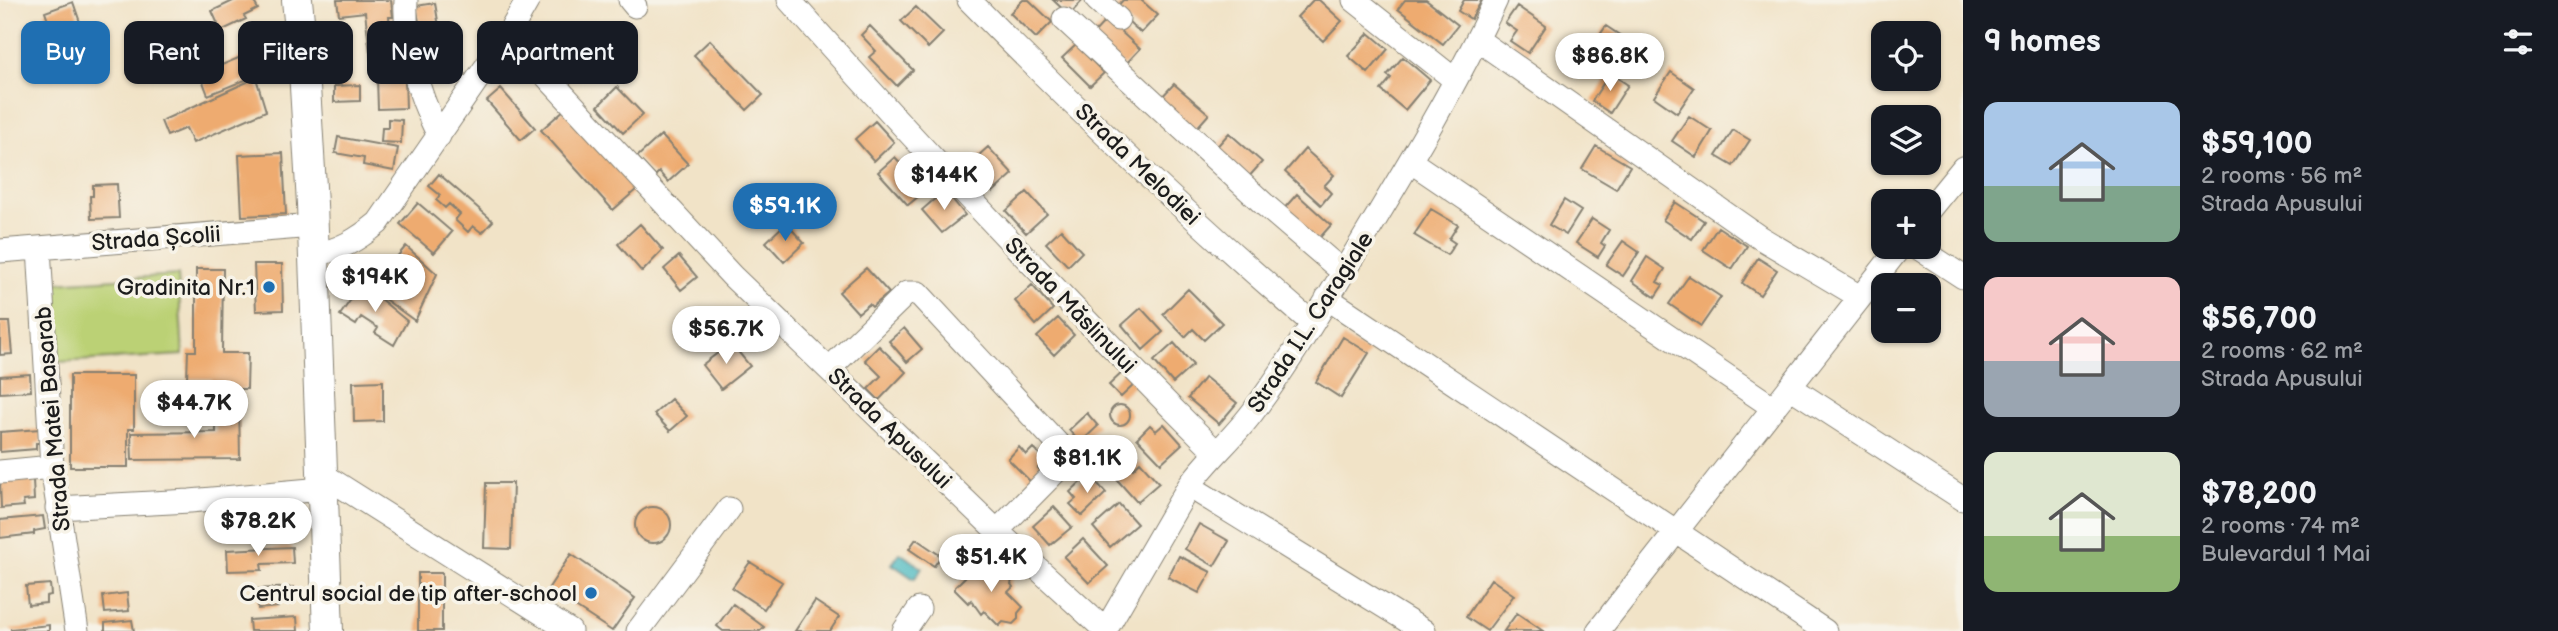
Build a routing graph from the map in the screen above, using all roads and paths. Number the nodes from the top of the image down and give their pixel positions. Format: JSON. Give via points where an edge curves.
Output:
{"nodes":[{"id":1,"x":297,"y":0,"type":"edge"},
{"id":2,"x":406,"y":0,"type":"edge"},
{"id":3,"x":528,"y":0,"type":"edge"},
{"id":4,"x":789,"y":0,"type":"edge"},
{"id":5,"x":969,"y":0,"type":"edge"},
{"id":6,"x":1097,"y":0,"type":"edge"},
{"id":7,"x":1354,"y":0,"type":"edge"},
{"id":8,"x":1496,"y":0,"type":"edge"},
{"id":9,"x":1064,"y":19,"type":"dead end"},
{"id":10,"x":1118,"y":19,"type":"dead end"},
{"id":11,"x":516,"y":21,"type":"edge"},
{"id":12,"x":1478,"y":40,"type":"junction"},
{"id":13,"x":477,"y":80,"type":"edge"},
{"id":14,"x":1455,"y":80,"type":"junction"},
{"id":15,"x":554,"y":84,"type":"edge"},
{"id":16,"x":439,"y":136,"type":"junction"},
{"id":17,"x":1410,"y":162,"type":"junction"},
{"id":18,"x":1963,"y":168,"type":"edge"},
{"id":19,"x":1941,"y":195,"type":"edge"},
{"id":20,"x":313,"y":240,"type":"junction"},
{"id":21,"x":38,"y":247,"type":"junction"},
{"id":22,"x":0,"y":251,"type":"edge"},
{"id":23,"x":1890,"y":259,"type":"edge"},
{"id":24,"x":1935,"y":259,"type":"edge"},
{"id":25,"x":1343,"y":272,"type":"junction"},
{"id":26,"x":1963,"y":277,"type":"edge"},
{"id":27,"x":1860,"y":297,"type":"junction"},
{"id":28,"x":1327,"y":298,"type":"junction"},
{"id":29,"x":1312,"y":323,"type":"junction"},
{"id":30,"x":829,"y":369,"type":"junction"},
{"id":31,"x":1790,"y":387,"type":"junction"},
{"id":32,"x":1774,"y":408,"type":"junction"},
{"id":33,"x":1216,"y":452,"type":"junction"},
{"id":34,"x":52,"y":467,"type":"junction"},
{"id":35,"x":0,"y":472,"type":"edge"},
{"id":36,"x":322,"y":482,"type":"junction"},
{"id":37,"x":1189,"y":486,"type":"junction"},
{"id":38,"x":1963,"y":499,"type":"edge"},
{"id":39,"x":57,"y":508,"type":"junction"},
{"id":40,"x":729,"y":509,"type":"dead end"},
{"id":41,"x":997,"y":531,"type":"junction"},
{"id":42,"x":1676,"y":533,"type":"junction"},
{"id":43,"x":919,"y":609,"type":"dead end"},
{"id":44,"x":78,"y":631,"type":"edge"},
{"id":45,"x":328,"y":631,"type":"edge"},
{"id":46,"x":570,"y":631,"type":"edge"},
{"id":47,"x":638,"y":631,"type":"edge"},
{"id":48,"x":904,"y":631,"type":"edge"},
{"id":49,"x":1106,"y":631,"type":"edge"},
{"id":50,"x":1424,"y":631,"type":"edge"},
{"id":51,"x":1598,"y":631,"type":"edge"},
{"id":52,"x":1825,"y":631,"type":"edge"}],
"edges":[{"from":1,"to":20,"type":"main road"},
{"from":2,"to":16,"type":"street","via":[[407,38],[420,98]]},
{"from":3,"to":11,"type":"street","name":"Strada Școlii"},
{"from":4,"to":33,"type":"street","name":"Strada Măslinului","via":[[1055,290]]},
{"from":5,"to":29,"type":"street","name":"Strada Melodiei","via":[[1245,266]]},
{"from":6,"to":10,"type":"street"},
{"from":7,"to":14,"type":"street"},
{"from":8,"to":12,"type":"street","name":"Strada I.L. Caragiale"},
{"from":9,"to":25,"type":"street"},
{"from":12,"to":14,"type":"street","name":"Strada I.L. Caragiale"},
{"from":12,"to":27,"type":"street","via":[[1759,237]]},
{"from":13,"to":16,"type":"street","name":"Strada Școlii"},
{"from":14,"to":17,"type":"street","name":"Strada I.L. Caragiale"},
{"from":15,"to":30,"type":"street","name":"Strada Apusului","via":[[732,276]]},
{"from":16,"to":20,"type":"street","name":"Strada Școlii","via":[[378,223],[335,251]]},
{"from":17,"to":25,"type":"street","name":"Strada I.L. Caragiale"},
{"from":17,"to":32,"type":"street"},
{"from":18,"to":19,"type":"street"},
{"from":20,"to":21,"type":"street","name":"Strada Școlii"},
{"from":20,"to":36,"type":"main road"},
{"from":21,"to":22,"type":"street","name":"Strada Școlii"},
{"from":21,"to":34,"type":"street","name":"Strada Matei Basarab"},
{"from":23,"to":27,"type":"street"},
{"from":24,"to":26,"type":"street"},
{"from":25,"to":28,"type":"street","name":"Strada I.L. Caragiale"},
{"from":27,"to":31,"type":"street"},
{"from":28,"to":29,"type":"street","name":"Strada I.L. Caragiale"},
{"from":28,"to":42,"type":"street"},
{"from":29,"to":33,"type":"street","name":"Strada I.L. Caragiale","via":[[1256,408]]},
{"from":30,"to":41,"type":"street","name":"Strada Apusului"},
{"from":30,"to":41,"type":"street","via":[[907,293],[918,293],[1070,457]]},
{"from":31,"to":32,"type":"street"},
{"from":31,"to":38,"type":"street"},
{"from":32,"to":42,"type":"street"},
{"from":33,"to":37,"type":"street","name":"Strada I.L. Caragiale"},
{"from":34,"to":35,"type":"street"},
{"from":34,"to":39,"type":"street","name":"Strada Matei Basarab"},
{"from":36,"to":39,"type":"street","via":[[190,501]]},
{"from":36,"to":45,"type":"main road"},
{"from":36,"to":46,"type":"street"},
{"from":37,"to":49,"type":"street","name":"Strada I.L. Caragiale"},
{"from":37,"to":50,"type":"street"},
{"from":39,"to":44,"type":"street","name":"Strada Matei Basarab"},
{"from":40,"to":47,"type":"street"},
{"from":41,"to":49,"type":"street","name":"Strada Apusului"},
{"from":42,"to":51,"type":"street"},
{"from":42,"to":52,"type":"street"},
{"from":43,"to":48,"type":"street"}]}
